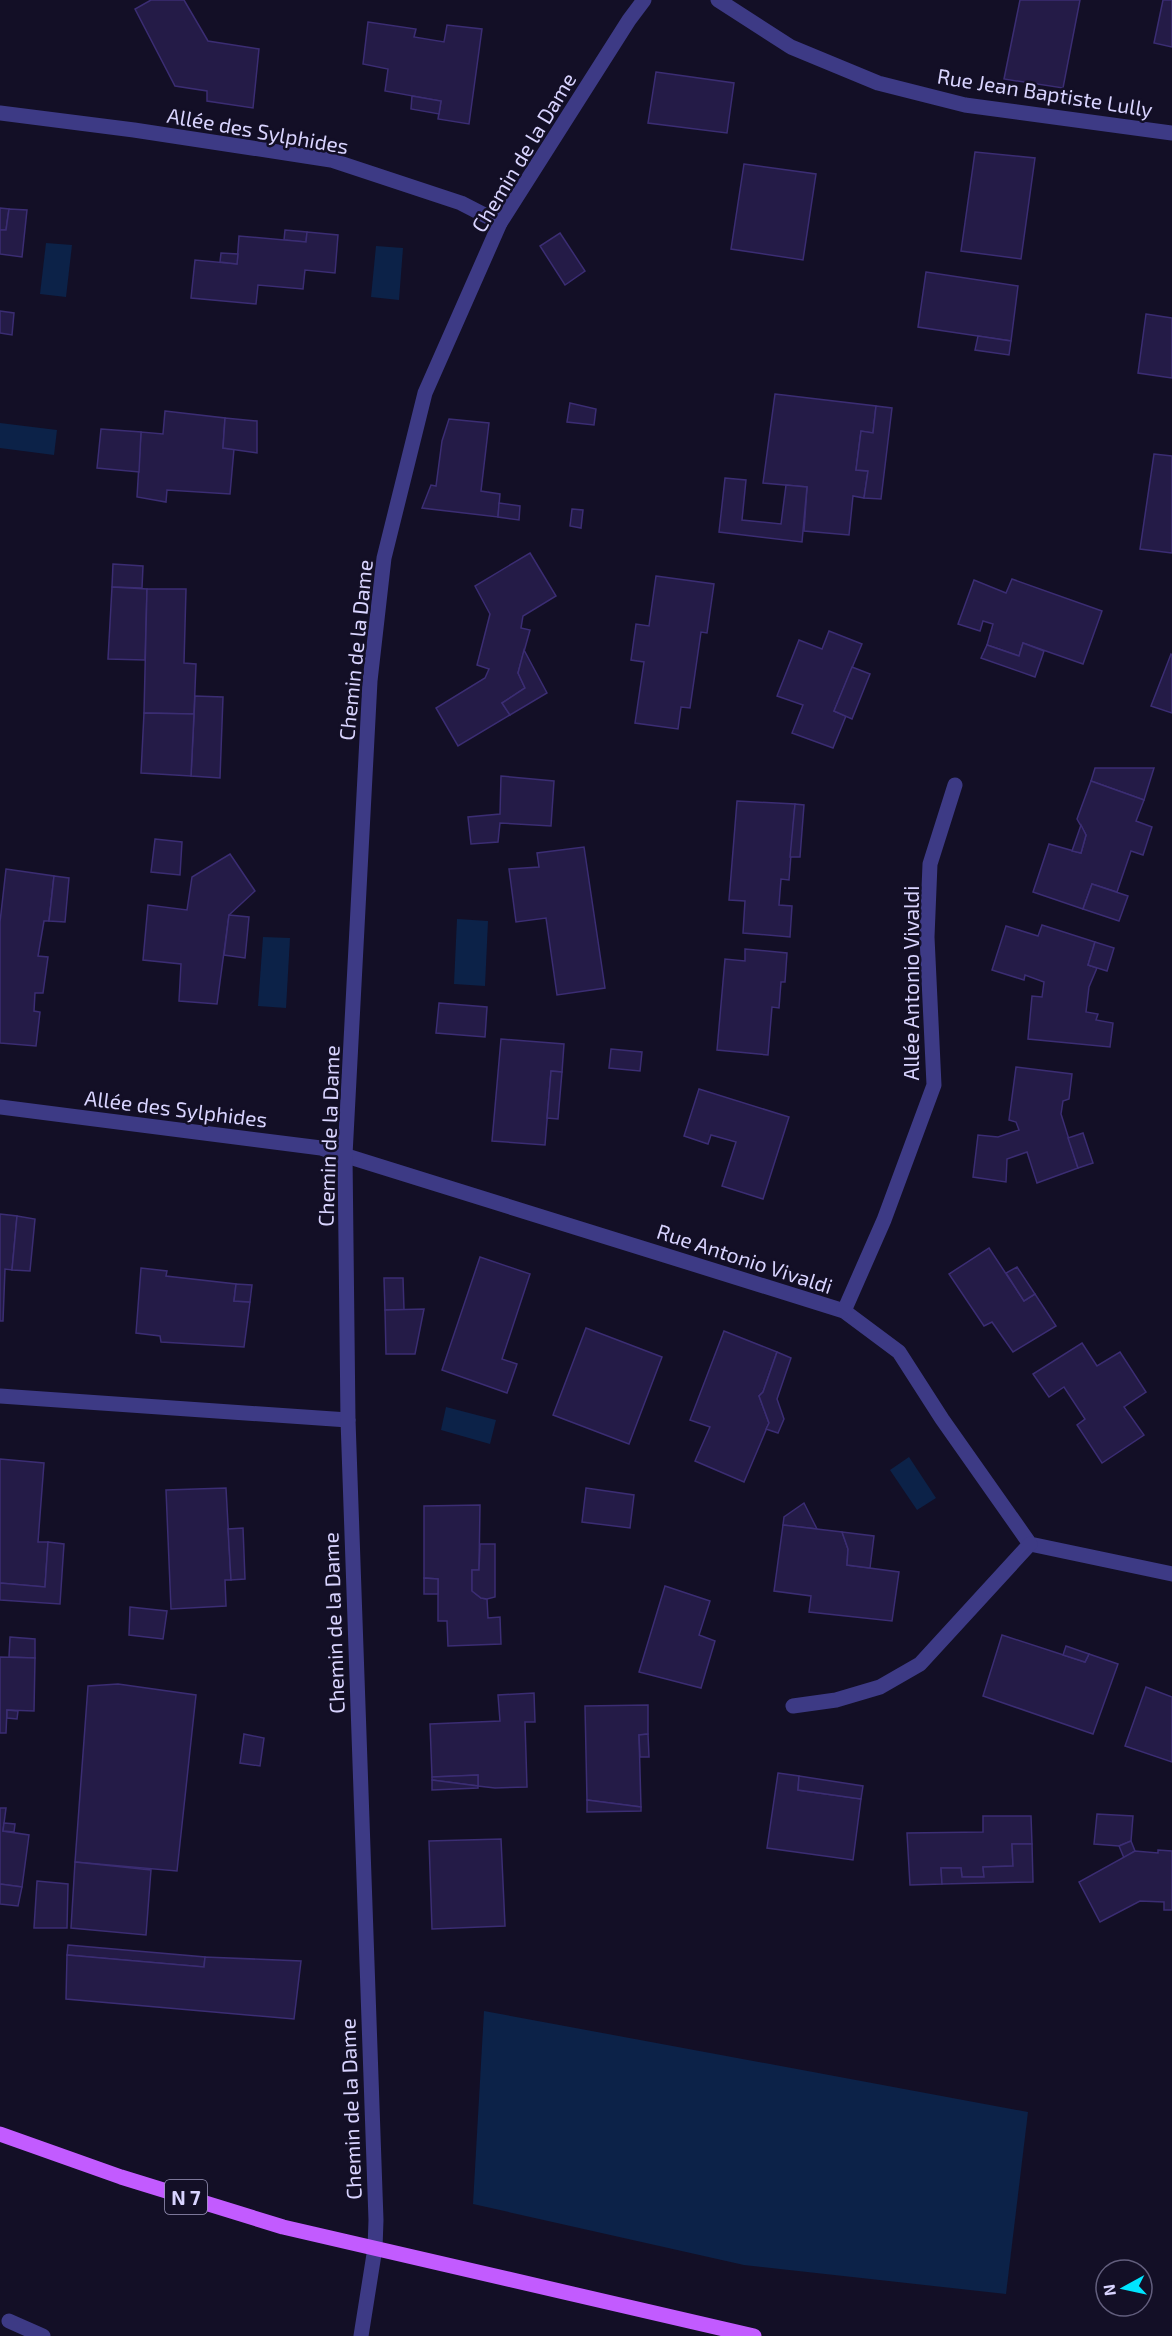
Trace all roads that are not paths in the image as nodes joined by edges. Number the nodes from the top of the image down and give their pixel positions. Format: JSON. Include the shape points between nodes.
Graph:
{"nodes":[{"id":1,"x":644,"y":0,"type":"edge"},
{"id":2,"x":718,"y":0,"type":"edge"},
{"id":3,"x":0,"y":113,"type":"edge"},
{"id":4,"x":1172,"y":133,"type":"edge"},
{"id":5,"x":500,"y":223,"type":"junction"},
{"id":6,"x":955,"y":785,"type":"dead end"},
{"id":7,"x":0,"y":1107,"type":"edge"},
{"id":8,"x":345,"y":1155,"type":"junction"},
{"id":9,"x":844,"y":1311,"type":"junction"},
{"id":10,"x":0,"y":1396,"type":"edge"},
{"id":11,"x":348,"y":1420,"type":"junction"},
{"id":12,"x":1030,"y":1544,"type":"junction"},
{"id":13,"x":1172,"y":1574,"type":"edge"},
{"id":14,"x":794,"y":1706,"type":"dead end"},
{"id":15,"x":0,"y":2134,"type":"edge"},
{"id":16,"x":375,"y":2248,"type":"junction"},
{"id":17,"x":9,"y":2321,"type":"dead end"},
{"id":18,"x":43,"y":2336,"type":"edge"},
{"id":19,"x":361,"y":2336,"type":"edge"},
{"id":20,"x":754,"y":2336,"type":"edge"}],
"edges":[{"from":1,"to":5,"type":"street","name":"Chemin de la Dame"},
{"from":2,"to":4,"type":"street","name":"Rue Jean Baptiste Lully","via":[[791,47],[878,82],[965,105]]},
{"from":3,"to":5,"type":"street","name":"Allée des Sylphides","via":[[331,160],[461,204]]},
{"from":5,"to":8,"type":"street","name":"Chemin de la Dame","via":[[425,393],[384,558],[370,681]]},
{"from":6,"to":9,"type":"street","name":"Allée Antonio Vivaldi","via":[[930,864],[927,937],[934,1085],[884,1220]]},
{"from":7,"to":8,"type":"street","name":"Allée des Sylphides","via":[[321,1148]]},
{"from":8,"to":9,"type":"street","name":"Rue Antonio Vivaldi"},
{"from":8,"to":11,"type":"street","name":"Chemin de la Dame"},
{"from":9,"to":12,"type":"street","name":"Rue Antonio Vivaldi","via":[[899,1352]]},
{"from":10,"to":11,"type":"street"},
{"from":11,"to":16,"type":"street","name":"Chemin de la Dame"},
{"from":12,"to":13,"type":"street"},
{"from":12,"to":14,"type":"street","via":[[920,1664],[880,1687],[836,1700]]},
{"from":15,"to":16,"type":"main road","number":"N 7","via":[[121,2177],[283,2227]]},
{"from":16,"to":19,"type":"street","name":"Chemin de la Dame"},
{"from":16,"to":20,"type":"main road","number":"N 7"},
{"from":17,"to":18,"type":"street"}]}
